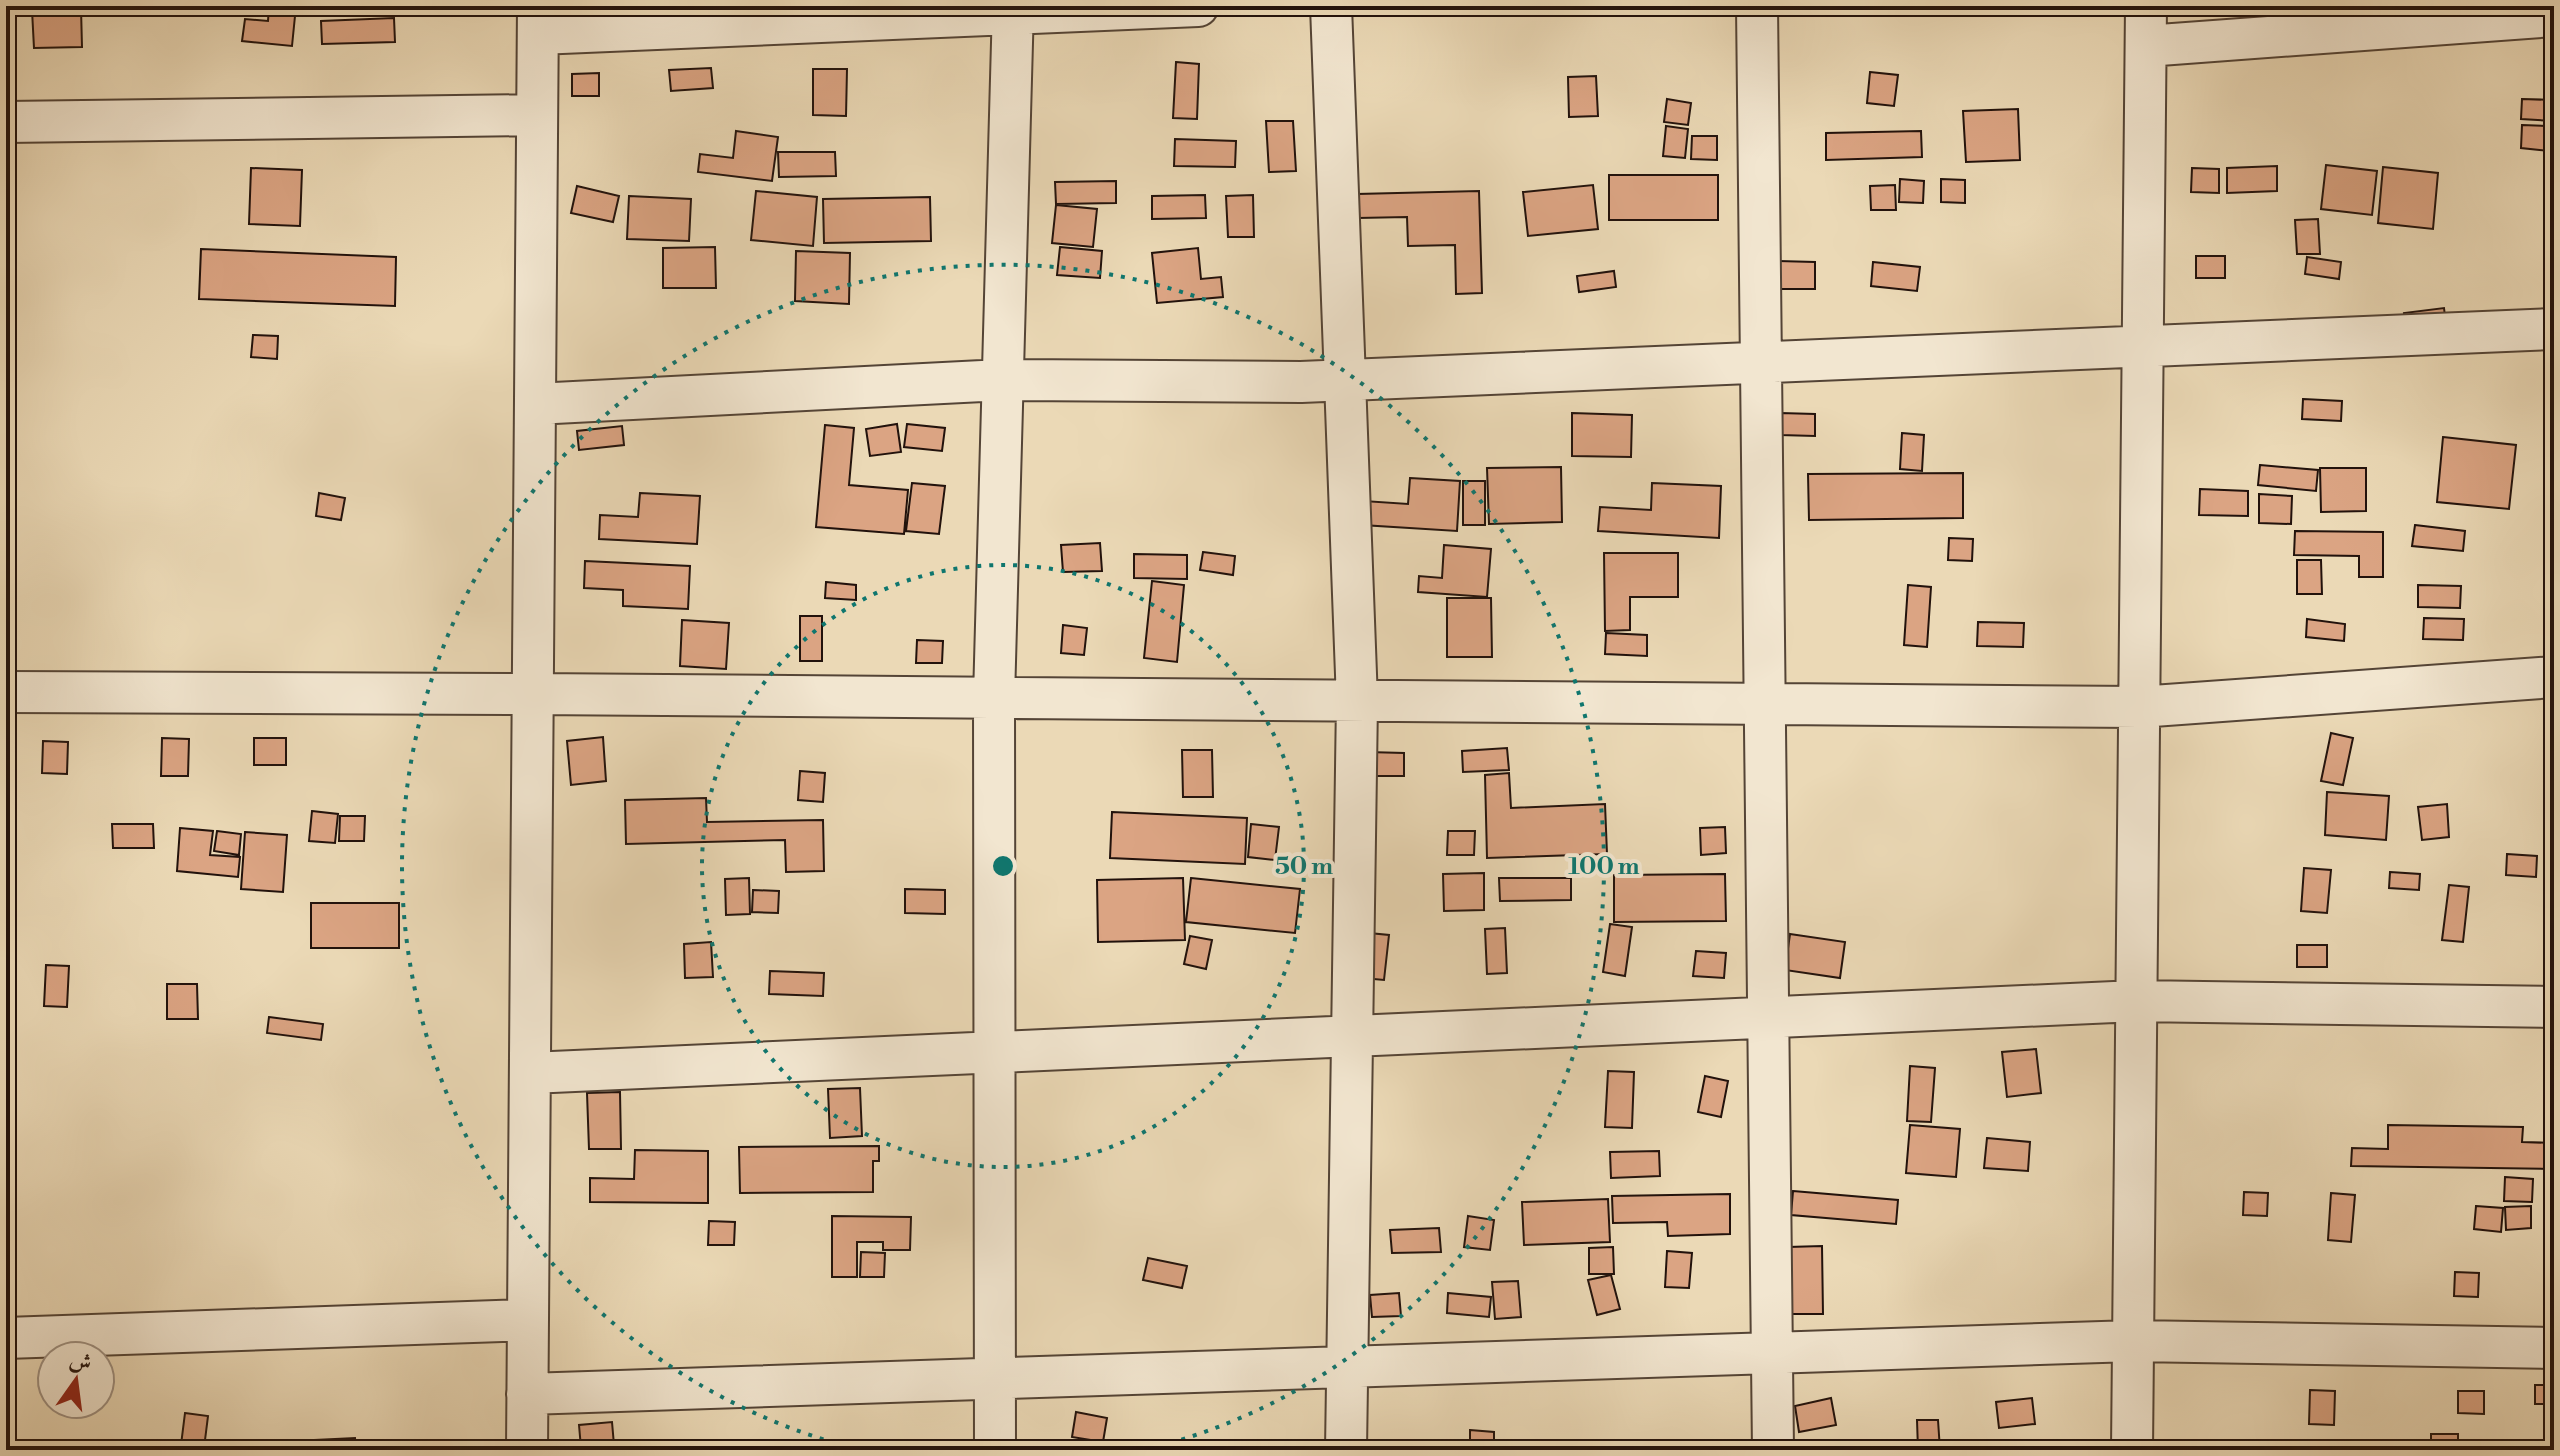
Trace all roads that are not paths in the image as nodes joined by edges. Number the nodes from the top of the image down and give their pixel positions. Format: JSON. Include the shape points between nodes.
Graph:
{"nodes":[{"id":1,"x":1198,"y":6,"type":"edge"},
{"id":2,"x":1331,"y":6,"type":"edge"},
{"id":3,"x":1757,"y":6,"type":"edge"},
{"id":4,"x":2146,"y":6,"type":"edge"},
{"id":5,"x":1012,"y":9,"type":"edge"},
{"id":6,"x":2554,"y":16,"type":"edge"},
{"id":7,"x":538,"y":20,"type":"edge"},
{"id":8,"x":2146,"y":46,"type":"junction"},
{"id":9,"x":537,"y":115,"type":"junction"},
{"id":10,"x":6,"y":122,"type":"edge"},
{"id":11,"x":2554,"y":329,"type":"edge"},
{"id":12,"x":2143,"y":348,"type":"junction"},
{"id":13,"x":1761,"y":363,"type":"junction"},
{"id":14,"x":1002,"y":380,"type":"junction"},
{"id":15,"x":1345,"y":380,"type":"junction"},
{"id":16,"x":535,"y":404,"type":"junction"},
{"id":17,"x":2554,"y":677,"type":"edge"},
{"id":18,"x":6,"y":692,"type":"edge"},
{"id":19,"x":533,"y":694,"type":"junction"},
{"id":20,"x":994,"y":698,"type":"junction"},
{"id":21,"x":1357,"y":701,"type":"junction"},
{"id":22,"x":1765,"y":704,"type":"junction"},
{"id":23,"x":2139,"y":707,"type":"junction"},
{"id":24,"x":2136,"y":1001,"type":"junction"},
{"id":25,"x":2554,"y":1007,"type":"edge"},
{"id":26,"x":1768,"y":1017,"type":"junction"},
{"id":27,"x":1352,"y":1036,"type":"junction"},
{"id":28,"x":995,"y":1051,"type":"junction"},
{"id":29,"x":530,"y":1073,"type":"junction"},
{"id":30,"x":528,"y":1320,"type":"junction"},
{"id":31,"x":6,"y":1338,"type":"edge"},
{"id":32,"x":2133,"y":1341,"type":"junction"},
{"id":33,"x":2554,"y":1348,"type":"edge"},
{"id":34,"x":1772,"y":1354,"type":"junction"},
{"id":35,"x":1348,"y":1367,"type":"junction"},
{"id":36,"x":995,"y":1378,"type":"junction"},
{"id":37,"x":527,"y":1394,"type":"junction"},
{"id":38,"x":527,"y":1450,"type":"edge"},
{"id":39,"x":995,"y":1450,"type":"edge"},
{"id":40,"x":1346,"y":1450,"type":"edge"},
{"id":41,"x":1773,"y":1450,"type":"edge"},
{"id":42,"x":2132,"y":1450,"type":"edge"}],
"edges":[{"from":1,"to":5,"type":"street"},
{"from":2,"to":15,"type":"street"},
{"from":3,"to":13,"type":"street"},
{"from":4,"to":8,"type":"street"},
{"from":5,"to":7,"type":"street"},
{"from":5,"to":14,"type":"street"},
{"from":6,"to":8,"type":"street"},
{"from":7,"to":9,"type":"street"},
{"from":8,"to":12,"type":"street"},
{"from":9,"to":10,"type":"street"},
{"from":9,"to":16,"type":"street"},
{"from":11,"to":12,"type":"street"},
{"from":12,"to":13,"type":"street"},
{"from":12,"to":23,"type":"street"},
{"from":13,"to":15,"type":"street"},
{"from":13,"to":22,"type":"street"},
{"from":14,"to":15,"type":"street"},
{"from":14,"to":16,"type":"street"},
{"from":14,"to":20,"type":"street"},
{"from":15,"to":21,"type":"street"},
{"from":16,"to":19,"type":"street"},
{"from":17,"to":23,"type":"street"},
{"from":18,"to":19,"type":"street"},
{"from":19,"to":20,"type":"street"},
{"from":19,"to":29,"type":"street"},
{"from":20,"to":21,"type":"street"},
{"from":20,"to":28,"type":"street"},
{"from":21,"to":22,"type":"street"},
{"from":21,"to":27,"type":"street"},
{"from":22,"to":23,"type":"street"},
{"from":22,"to":26,"type":"street"},
{"from":23,"to":24,"type":"street"},
{"from":24,"to":25,"type":"street"},
{"from":24,"to":26,"type":"street"},
{"from":24,"to":32,"type":"street"},
{"from":26,"to":27,"type":"street"},
{"from":26,"to":34,"type":"street"},
{"from":27,"to":28,"type":"street"},
{"from":27,"to":35,"type":"street"},
{"from":28,"to":29,"type":"street"},
{"from":28,"to":36,"type":"street"},
{"from":29,"to":30,"type":"street"},
{"from":30,"to":31,"type":"street"},
{"from":30,"to":37,"type":"street"},
{"from":32,"to":33,"type":"street"},
{"from":32,"to":34,"type":"street"},
{"from":32,"to":42,"type":"street"},
{"from":34,"to":35,"type":"street"},
{"from":34,"to":41,"type":"street"},
{"from":35,"to":36,"type":"street"},
{"from":35,"to":40,"type":"street"},
{"from":36,"to":37,"type":"street"},
{"from":36,"to":39,"type":"street"},
{"from":37,"to":38,"type":"street"}]}
